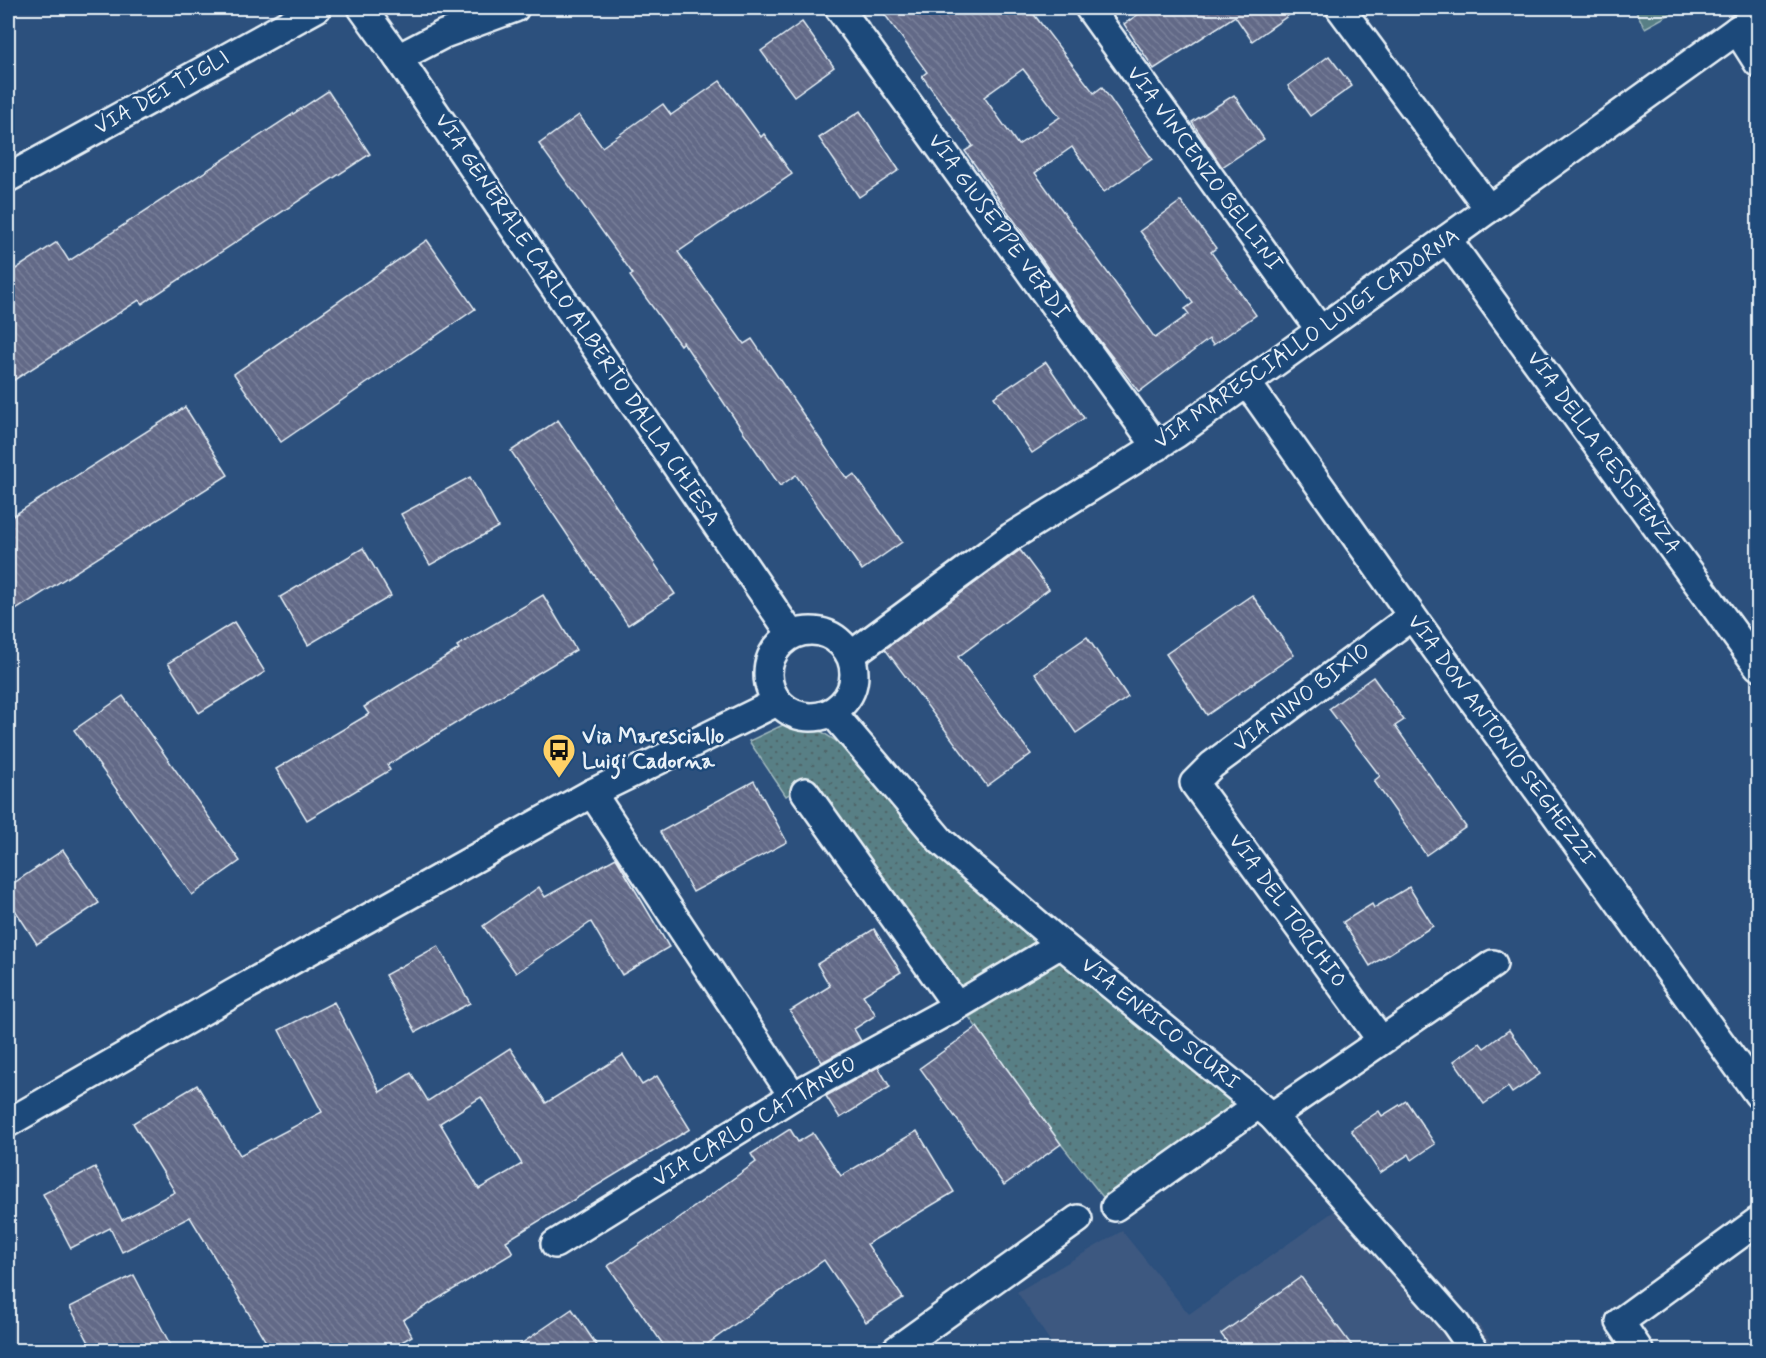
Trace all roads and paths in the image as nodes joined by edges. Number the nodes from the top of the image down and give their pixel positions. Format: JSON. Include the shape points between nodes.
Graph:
{"nodes":[{"id":1,"x":317,"y":8,"type":"edge"},
{"id":2,"x":362,"y":8,"type":"edge"},
{"id":3,"x":515,"y":8,"type":"edge"},
{"id":4,"x":839,"y":8,"type":"edge"},
{"id":5,"x":1089,"y":8,"type":"edge"},
{"id":6,"x":1340,"y":8,"type":"edge"},
{"id":7,"x":1748,"y":22,"type":"edge"},
{"id":8,"x":398,"y":58,"type":"junction"},
{"id":9,"x":1758,"y":63,"type":"edge"},
{"id":10,"x":8,"y":178,"type":"edge"},
{"id":11,"x":1490,"y":209,"type":"junction"},
{"id":12,"x":1448,"y":239,"type":"junction"},
{"id":13,"x":1320,"y":330,"type":"junction"},
{"id":14,"x":1247,"y":383,"type":"junction"},
{"id":15,"x":1156,"y":447,"type":"junction"},
{"id":16,"x":1412,"y":616,"type":"junction"},
{"id":17,"x":791,"y":634,"type":"junction"},
{"id":18,"x":851,"y":655,"type":"junction"},
{"id":19,"x":1758,"y":666,"type":"edge"},
{"id":20,"x":777,"y":702,"type":"junction"},
{"id":21,"x":832,"y":712,"type":"junction"},
{"id":22,"x":1194,"y":783,"type":"joint"},
{"id":23,"x":805,"y":792,"type":"dead end"},
{"id":24,"x":592,"y":793,"type":"junction"},
{"id":25,"x":1061,"y":944,"type":"junction"},
{"id":26,"x":1493,"y":964,"type":"dead end"},
{"id":27,"x":957,"y":1006,"type":"junction"},
{"id":28,"x":1381,"y":1040,"type":"junction"},
{"id":29,"x":1758,"y":1094,"type":"edge"},
{"id":30,"x":793,"y":1096,"type":"junction"},
{"id":31,"x":1265,"y":1111,"type":"junction"},
{"id":32,"x":8,"y":1123,"type":"edge"},
{"id":33,"x":1115,"y":1207,"type":"dead end"},
{"id":34,"x":1078,"y":1219,"type":"dead end"},
{"id":35,"x":1758,"y":1221,"type":"edge"},
{"id":36,"x":555,"y":1244,"type":"dead end"},
{"id":37,"x":896,"y":1350,"type":"edge"},
{"id":38,"x":1474,"y":1350,"type":"edge"},
{"id":39,"x":1639,"y":1350,"type":"edge"}],
"edges":[{"from":1,"to":10,"type":"street","name":"VIA DEI TIGLI"},
{"from":2,"to":8,"type":"street","name":"VIA GENERALE CARLO ALBERTO DALLA CHIESA"},
{"from":3,"to":8,"type":"street","via":[[444,34]]},
{"from":4,"to":15,"type":"street","name":"VIA GIUSEPPE VERDI"},
{"from":5,"to":13,"type":"street","name":"VIA VINCENZO BELLINI"},
{"from":6,"to":11,"type":"street"},
{"from":7,"to":9,"type":"street"},
{"from":7,"to":11,"type":"street","name":"VIA MARESCIALLO LUIGI CADORNA"},
{"from":8,"to":17,"type":"street","name":"VIA GENERALE CARLO ALBERTO DALLA CHIESA"},
{"from":11,"to":12,"type":"street","name":"VIA MARESCIALLO LUIGI CADORNA"},
{"from":12,"to":13,"type":"street","name":"VIA MARESCIALLO LUIGI CADORNA"},
{"from":12,"to":19,"type":"street","name":"VIA DELLA RESISTENZA"},
{"from":13,"to":14,"type":"street","name":"VIA MARESCIALLO LUIGI CADORNA"},
{"from":14,"to":15,"type":"street","name":"VIA MARESCIALLO LUIGI CADORNA"},
{"from":14,"to":16,"type":"street","name":"VIA DON ANTONIO SEGHEZZI"},
{"from":15,"to":18,"type":"street","name":"VIA MARESCIALLO LUIGI CADORNA","via":[[1011,537]]},
{"from":16,"to":22,"type":"street","name":"VIA NINO BIXIO","via":[[1212,765]]},
{"from":16,"to":29,"type":"street","name":"VIA DON ANTONIO SEGHEZZI"},
{"from":17,"to":18,"type":"street","via":[[819,630],[842,642]]},
{"from":17,"to":20,"type":"street","via":[[769,659],[768,680]]},
{"from":18,"to":21,"type":"street","via":[[855,676],[850,694]]},
{"from":20,"to":21,"type":"street","via":[[805,717]]},
{"from":20,"to":24,"type":"street"},
{"from":21,"to":25,"type":"street","name":"VIA ENRICO SCURI","via":[[940,841]]},
{"from":22,"to":28,"type":"street","name":"VIA DEL TORCHIO"},
{"from":23,"to":27,"type":"street"},
{"from":24,"to":30,"type":"street"},
{"from":24,"to":32,"type":"street"},
{"from":25,"to":27,"type":"street","name":"VIA CARLO CATTANEO"},
{"from":25,"to":31,"type":"street","name":"VIA ENRICO SCURI"},
{"from":26,"to":28,"type":"street"},
{"from":27,"to":30,"type":"street","name":"VIA CARLO CATTANEO"},
{"from":28,"to":31,"type":"street"},
{"from":30,"to":36,"type":"street","name":"VIA CARLO CATTANEO"},
{"from":31,"to":33,"type":"street"},
{"from":31,"to":38,"type":"street","name":"VIA ENRICO SCURI","via":[[1455,1323]]},
{"from":34,"to":37,"type":"street"},
{"from":35,"to":39,"type":"street","via":[[1620,1322]]}]}
